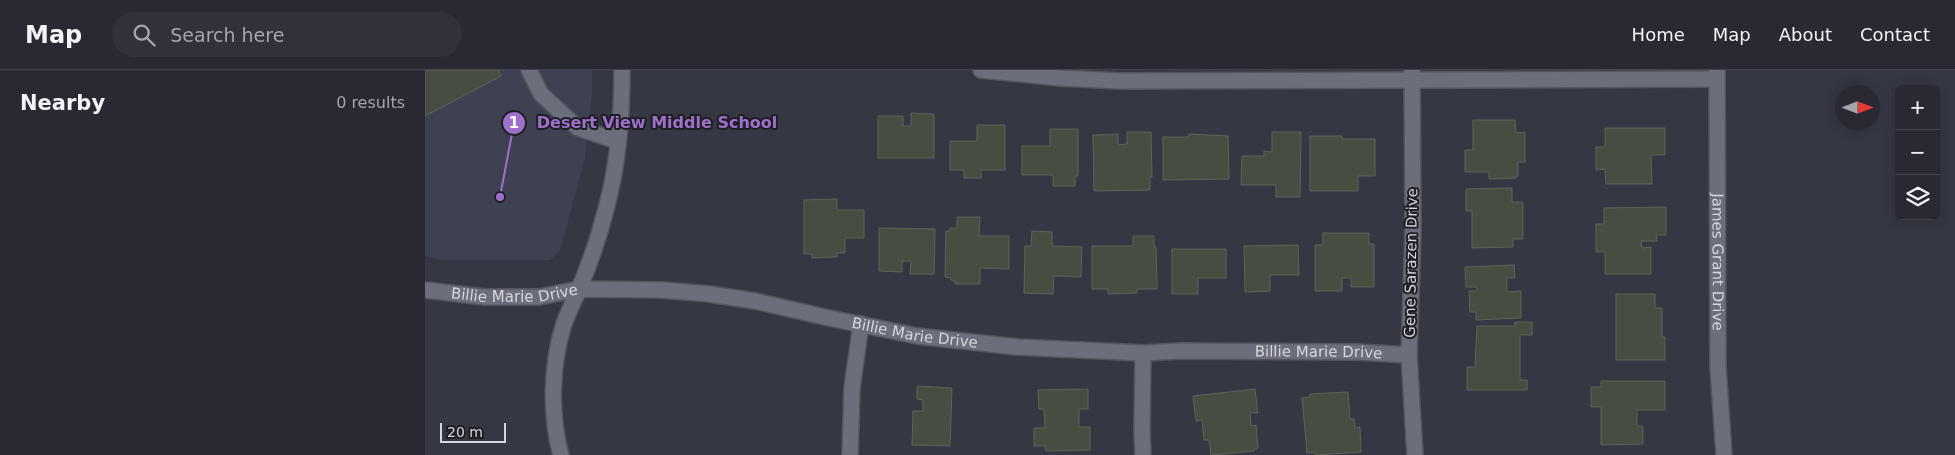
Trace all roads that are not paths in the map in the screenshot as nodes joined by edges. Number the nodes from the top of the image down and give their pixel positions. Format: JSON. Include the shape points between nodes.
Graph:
{"nodes":[{"id":1,"x":529,"y":70,"type":"edge"},
{"id":2,"x":622,"y":70,"type":"edge"},
{"id":3,"x":981,"y":70,"type":"edge"},
{"id":4,"x":1717,"y":74,"type":"edge"},
{"id":5,"x":1412,"y":75,"type":"edge"},
{"id":6,"x":617,"y":141,"type":"junction"},
{"id":7,"x":579,"y":289,"type":"junction"},
{"id":8,"x":425,"y":290,"type":"edge"},
{"id":9,"x":861,"y":324,"type":"junction"},
{"id":10,"x":1143,"y":353,"type":"junction"},
{"id":11,"x":1409,"y":355,"type":"junction"},
{"id":12,"x":561,"y":455,"type":"edge"},
{"id":13,"x":850,"y":455,"type":"edge"},
{"id":14,"x":1143,"y":455,"type":"edge"},
{"id":15,"x":1415,"y":455,"type":"edge"},
{"id":16,"x":1724,"y":455,"type":"edge"}],
"edges":[{"from":1,"to":6,"type":"street","via":[[541,94],[578,128]]},
{"from":2,"to":6,"type":"street"},
{"from":3,"to":5,"type":"street","via":[[1121,81]]},
{"from":4,"to":5,"type":"street"},
{"from":4,"to":16,"type":"street","name":"James Grant Drive","via":[[1718,367]]},
{"from":5,"to":11,"type":"street","name":"Gene Sarazen Drive","via":[[1413,230]]},
{"from":6,"to":7,"type":"street","via":[[607,207]]},
{"from":7,"to":8,"type":"street","name":"Billie Marie Drive","via":[[539,297],[484,297]]},
{"from":7,"to":9,"type":"street","name":"Billie Marie Drive","via":[[709,294],[764,302]]},
{"from":7,"to":12,"type":"street","via":[[563,328],[553,387]]},
{"from":9,"to":10,"type":"street","name":"Billie Marie Drive","via":[[917,336],[1017,347]]},
{"from":9,"to":13,"type":"street","via":[[852,388]]},
{"from":10,"to":11,"type":"street","name":"Billie Marie Drive","via":[[1358,352]]},
{"from":10,"to":14,"type":"street"},
{"from":11,"to":15,"type":"street","name":"Gene Sarazen Drive"}]}
